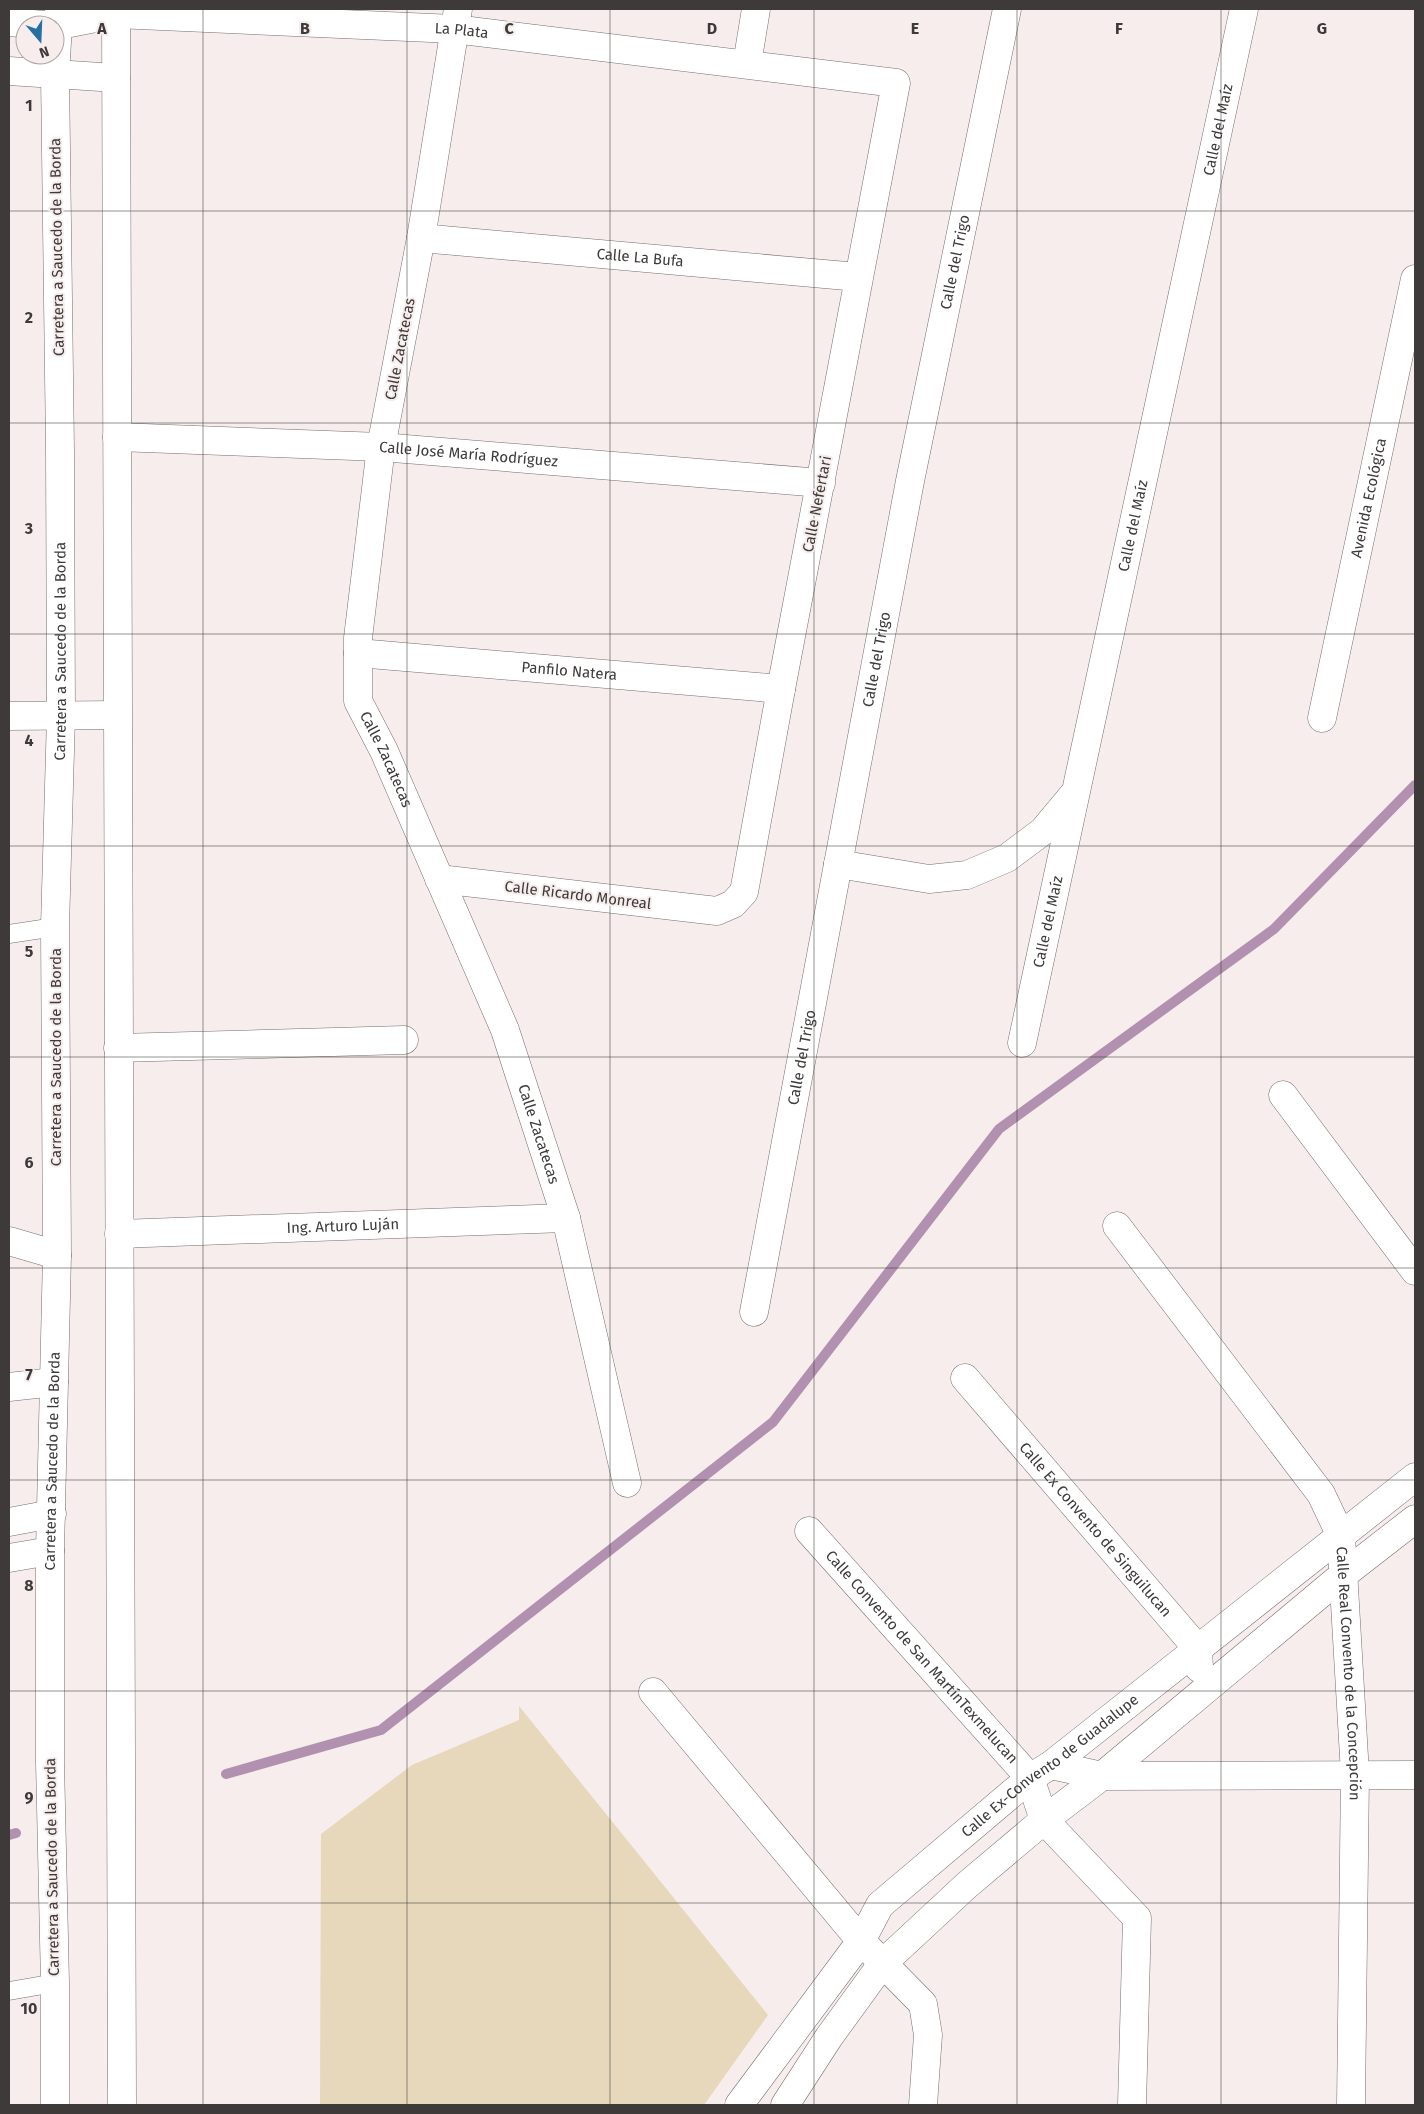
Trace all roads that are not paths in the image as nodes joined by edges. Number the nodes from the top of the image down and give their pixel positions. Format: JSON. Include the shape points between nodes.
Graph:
{"nodes":[{"id":1,"x":756,"y":9,"type":"edge"},
{"id":2,"x":1007,"y":9,"type":"edge"},
{"id":3,"x":1244,"y":9,"type":"edge"},
{"id":4,"x":116,"y":11,"type":"edge"},
{"id":5,"x":456,"y":19,"type":"edge"},
{"id":6,"x":65,"y":20,"type":"edge"},
{"id":7,"x":747,"y":64,"type":"junction"},
{"id":8,"x":55,"y":65,"type":"edge"},
{"id":9,"x":9,"y":72,"type":"edge"},
{"id":10,"x":55,"y":74,"type":"junction"},
{"id":11,"x":116,"y":78,"type":"junction"},
{"id":12,"x":896,"y":83,"type":"joint"},
{"id":13,"x":421,"y":238,"type":"junction"},
{"id":14,"x":858,"y":277,"type":"junction"},
{"id":15,"x":1415,"y":279,"type":"edge"},
{"id":16,"x":116,"y":437,"type":"junction"},
{"id":17,"x":381,"y":447,"type":"junction"},
{"id":18,"x":821,"y":483,"type":"junction"},
{"id":19,"x":358,"y":652,"type":"junction"},
{"id":20,"x":781,"y":689,"type":"junction"},
{"id":21,"x":117,"y":715,"type":"junction"},
{"id":22,"x":9,"y":716,"type":"edge"},
{"id":23,"x":61,"y":716,"type":"junction"},
{"id":24,"x":1322,"y":718,"type":"dead end"},
{"id":25,"x":1076,"y":792,"type":"junction"},
{"id":26,"x":838,"y":864,"type":"junction"},
{"id":27,"x":439,"y":879,"type":"junction"},
{"id":28,"x":717,"y":912,"type":"joint"},
{"id":29,"x":55,"y":927,"type":"junction"},
{"id":30,"x":9,"y":934,"type":"edge"},
{"id":31,"x":404,"y":1040,"type":"dead end"},
{"id":32,"x":1022,"y":1043,"type":"dead end"},
{"id":33,"x":118,"y":1048,"type":"junction"},
{"id":34,"x":1283,"y":1095,"type":"dead end"},
{"id":35,"x":566,"y":1218,"type":"junction"},
{"id":36,"x":1118,"y":1226,"type":"dead end"},
{"id":37,"x":119,"y":1234,"type":"junction"},
{"id":38,"x":9,"y":1241,"type":"edge"},
{"id":39,"x":57,"y":1255,"type":"junction"},
{"id":40,"x":1415,"y":1272,"type":"edge"},
{"id":41,"x":754,"y":1312,"type":"dead end"},
{"id":42,"x":965,"y":1378,"type":"dead end"},
{"id":43,"x":54,"y":1382,"type":"junction"},
{"id":44,"x":9,"y":1388,"type":"edge"},
{"id":45,"x":1415,"y":1477,"type":"edge"},
{"id":46,"x":627,"y":1483,"type":"dead end"},
{"id":47,"x":52,"y":1514,"type":"junction"},
{"id":48,"x":1415,"y":1519,"type":"edge"},
{"id":49,"x":9,"y":1522,"type":"edge"},
{"id":50,"x":809,"y":1530,"type":"dead end"},
{"id":51,"x":1341,"y":1536,"type":"junction"},
{"id":52,"x":50,"y":1551,"type":"junction"},
{"id":53,"x":9,"y":1558,"type":"edge"},
{"id":54,"x":1343,"y":1575,"type":"junction"},
{"id":55,"x":1198,"y":1649,"type":"junction"},
{"id":56,"x":653,"y":1692,"type":"dead end"},
{"id":57,"x":1200,"y":1692,"type":"junction"},
{"id":58,"x":1040,"y":1772,"type":"junction"},
{"id":59,"x":1355,"y":1774,"type":"junction"},
{"id":60,"x":1415,"y":1774,"type":"edge"},
{"id":61,"x":1102,"y":1776,"type":"junction"},
{"id":62,"x":1044,"y":1820,"type":"junction"},
{"id":63,"x":861,"y":1942,"type":"junction"},
{"id":64,"x":882,"y":1964,"type":"junction"},
{"id":65,"x":55,"y":1983,"type":"junction"},
{"id":66,"x":9,"y":1991,"type":"edge"},
{"id":67,"x":55,"y":2105,"type":"edge"},
{"id":68,"x":122,"y":2105,"type":"edge"},
{"id":69,"x":739,"y":2105,"type":"edge"},
{"id":70,"x":785,"y":2105,"type":"edge"},
{"id":71,"x":923,"y":2105,"type":"edge"},
{"id":72,"x":1132,"y":2105,"type":"edge"},
{"id":73,"x":1351,"y":2105,"type":"edge"}],
"edges":[{"from":1,"to":7,"type":"street"},
{"from":2,"to":26,"type":"street","name":"Calle del Trigo","via":[[910,481]]},
{"from":3,"to":25,"type":"street","name":"Calle del Maíz"},
{"from":4,"to":5,"type":"street","name":"La Plata"},
{"from":4,"to":6,"type":"street","name":"La Plata"},
{"from":4,"to":11,"type":"street"},
{"from":5,"to":7,"type":"street","name":"La Plata"},
{"from":5,"to":13,"type":"street","name":"Calle Zacatecas"},
{"from":7,"to":12,"type":"street","name":"La Plata"},
{"from":8,"to":10,"type":"street","name":"Carretera a Saucedo de la Borda"},
{"from":9,"to":10,"type":"street"},
{"from":10,"to":11,"type":"street"},
{"from":10,"to":23,"type":"street","name":"Carretera a Saucedo de la Borda"},
{"from":11,"to":16,"type":"street"},
{"from":12,"to":14,"type":"street","name":"Calle Nefertari"},
{"from":13,"to":14,"type":"street","name":"Calle La Bufa"},
{"from":13,"to":17,"type":"street","name":"Calle Zacatecas"},
{"from":14,"to":18,"type":"street","name":"Calle Nefertari"},
{"from":15,"to":24,"type":"street","name":"Avenida Ecológica"},
{"from":16,"to":17,"type":"street","name":"Calle José María Rodríguez"},
{"from":16,"to":21,"type":"street"},
{"from":17,"to":18,"type":"street","name":"Calle José María Rodríguez"},
{"from":17,"to":19,"type":"street","name":"Calle Zacatecas"},
{"from":18,"to":20,"type":"street","name":"Calle Nefertari"},
{"from":19,"to":20,"type":"street","name":"Panfilo Natera"},
{"from":19,"to":27,"type":"street","name":"Calle Zacatecas","via":[[358,701],[384,751]]},
{"from":20,"to":28,"type":"street","name":"Calle Nefertari","via":[[744,892],[733,904]]},
{"from":21,"to":23,"type":"street"},
{"from":21,"to":33,"type":"street"},
{"from":22,"to":23,"type":"street"},
{"from":23,"to":29,"type":"street","name":"Carretera a Saucedo de la Borda"},
{"from":25,"to":26,"type":"street","via":[[1043,831],[1007,858],[967,875],[929,879]]},
{"from":25,"to":32,"type":"street","name":"Calle del Maíz"},
{"from":26,"to":41,"type":"street","name":"Calle del Trigo"},
{"from":27,"to":28,"type":"street","name":"Calle Ricardo Monreal"},
{"from":27,"to":35,"type":"street","name":"Calle Zacatecas","via":[[505,1030]]},
{"from":29,"to":30,"type":"lane"},
{"from":29,"to":39,"type":"street","name":"Carretera a Saucedo de la Borda"},
{"from":31,"to":33,"type":"street"},
{"from":33,"to":37,"type":"street"},
{"from":34,"to":40,"type":"street"},
{"from":35,"to":37,"type":"street","name":"Ing. Arturo Luján"},
{"from":35,"to":46,"type":"street","name":"Calle Zacatecas"},
{"from":36,"to":51,"type":"street","name":"Calle Real Convento de la Concepción","via":[[1321,1494]]},
{"from":37,"to":68,"type":"street"},
{"from":38,"to":39,"type":"street"},
{"from":39,"to":43,"type":"street","name":"Carretera a Saucedo de la Borda"},
{"from":42,"to":55,"type":"street","name":"Calle Ex Convento de Singuilucan"},
{"from":43,"to":44,"type":"street"},
{"from":43,"to":47,"type":"street","name":"Carretera a Saucedo de la Borda"},
{"from":45,"to":51,"type":"street","name":"Calle Ex-Convento de Guadalupe"},
{"from":47,"to":49,"type":"street"},
{"from":47,"to":52,"type":"street","name":"Carretera a Saucedo de la Borda"},
{"from":48,"to":54,"type":"street"},
{"from":50,"to":58,"type":"street","name":"Calle Convento de San MartínTexmelucan"},
{"from":51,"to":54,"type":"street","name":"Calle Real Convento de la Concepción"},
{"from":51,"to":55,"type":"street","name":"Calle Ex-Convento de Guadalupe"},
{"from":52,"to":53,"type":"street"},
{"from":52,"to":65,"type":"street","name":"Carretera a Saucedo de la Borda"},
{"from":54,"to":57,"type":"street"},
{"from":54,"to":59,"type":"street","name":"Calle Real Convento de la Concepción"},
{"from":55,"to":57,"type":"street"},
{"from":55,"to":58,"type":"street","name":"Calle Ex-Convento de Guadalupe"},
{"from":56,"to":63,"type":"street"},
{"from":57,"to":61,"type":"street"},
{"from":58,"to":61,"type":"street"},
{"from":58,"to":62,"type":"street","name":"Calle Convento de San MartínTexmelucan"},
{"from":58,"to":63,"type":"street","name":"Calle Ex-Convento de Guadalupe","via":[[880,1905]]},
{"from":59,"to":60,"type":"street"},
{"from":59,"to":61,"type":"street"},
{"from":59,"to":73,"type":"street","name":"Calle Real Convento de la Concepción"},
{"from":61,"to":62,"type":"street"},
{"from":62,"to":64,"type":"street","via":[[967,1885]]},
{"from":62,"to":72,"type":"street","name":"Calle Convento de San MartínTexmelucan","via":[[1137,1918]]},
{"from":63,"to":64,"type":"street"},
{"from":63,"to":69,"type":"street","name":"Calle Ex-Convento de Guadalupe"},
{"from":64,"to":70,"type":"street"},
{"from":64,"to":71,"type":"street","via":[[923,2004],[928,2036]]},
{"from":65,"to":66,"type":"lane"},
{"from":65,"to":67,"type":"street","name":"Carretera a Saucedo de la Borda"}]}
